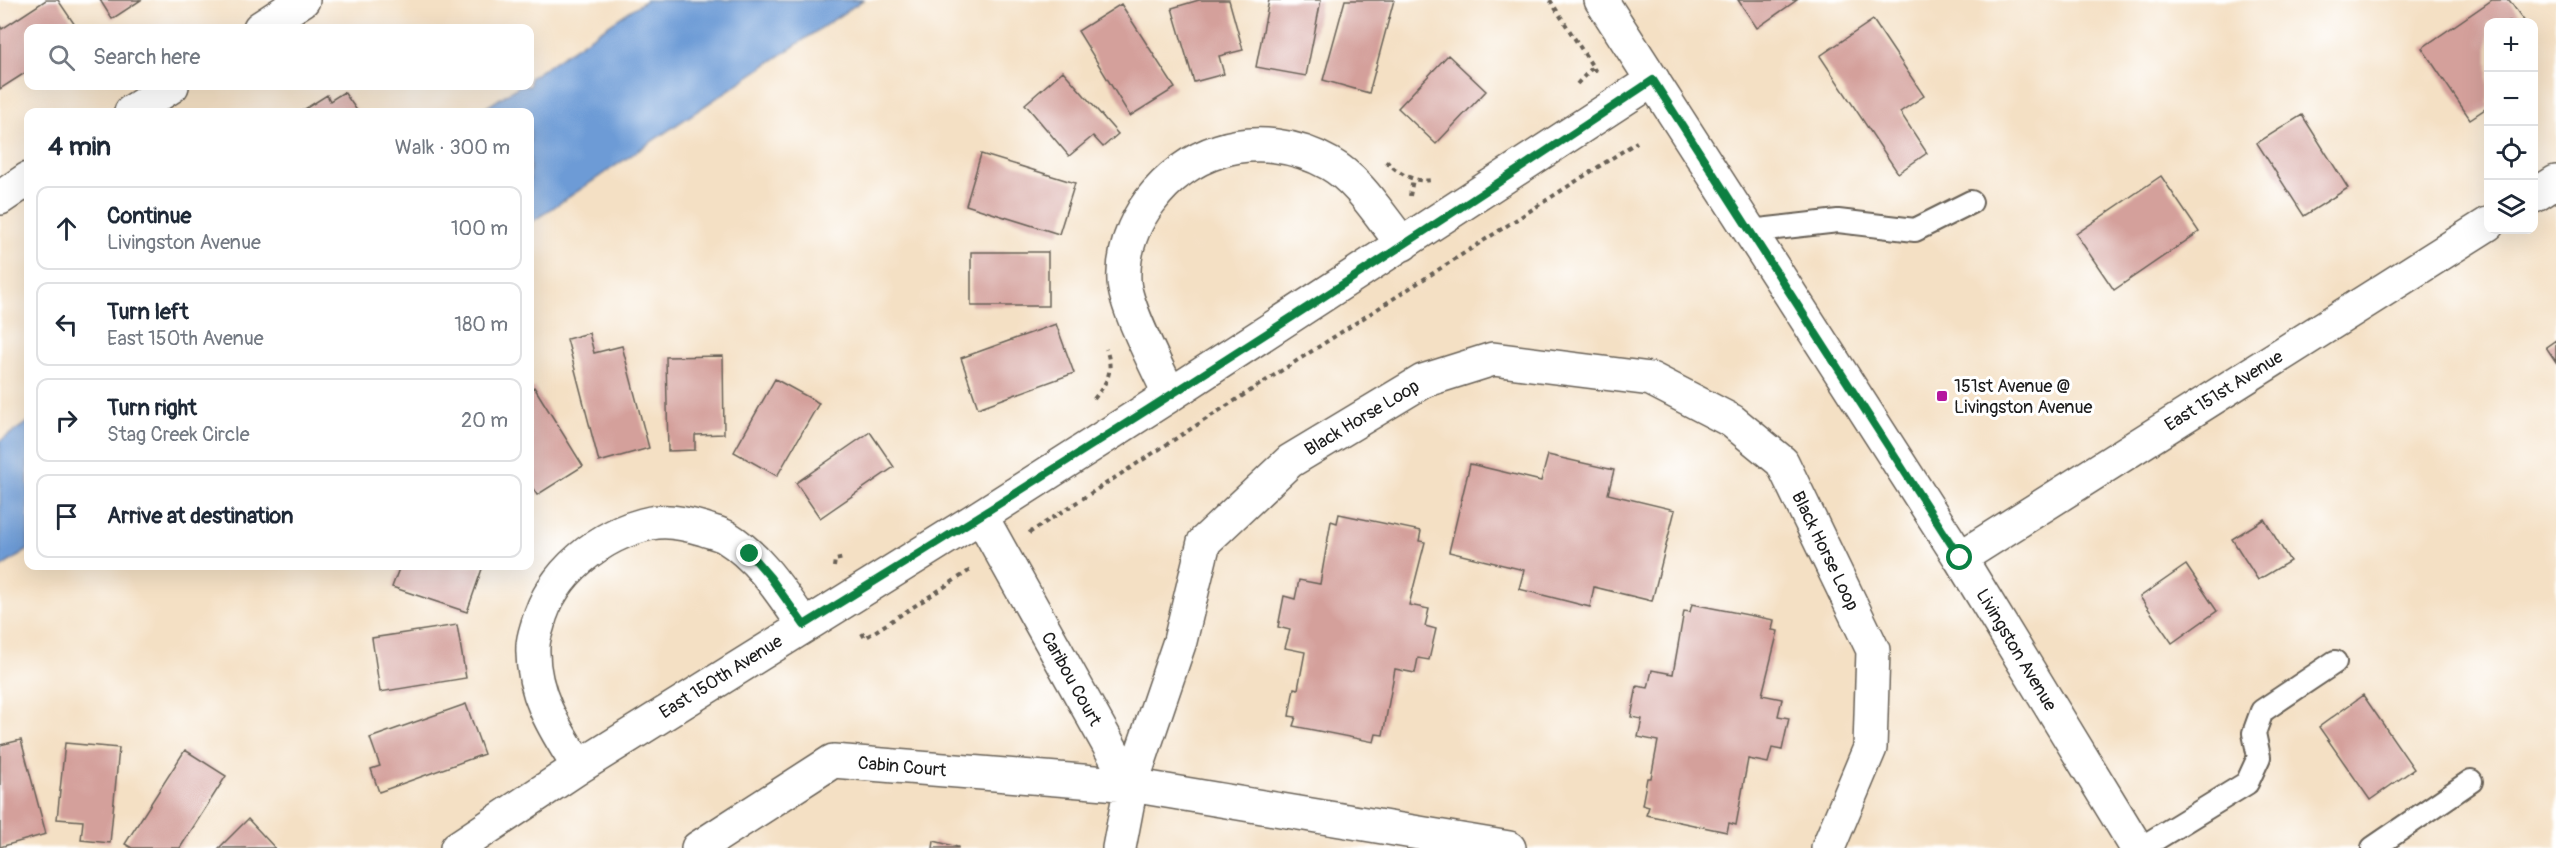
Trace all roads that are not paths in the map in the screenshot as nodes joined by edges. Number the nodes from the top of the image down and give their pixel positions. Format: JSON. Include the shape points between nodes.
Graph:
{"nodes":[{"id":1,"x":303,"y":0,"type":"edge"},
{"id":2,"x":1601,"y":0,"type":"edge"},
{"id":3,"x":266,"y":24,"type":"edge"},
{"id":4,"x":1653,"y":80,"type":"junction"},
{"id":5,"x":166,"y":90,"type":"edge"},
{"id":6,"x":137,"y":108,"type":"edge"},
{"id":7,"x":24,"y":182,"type":"edge"},
{"id":8,"x":2556,"y":182,"type":"edge"},
{"id":9,"x":2538,"y":193,"type":"edge"},
{"id":10,"x":0,"y":198,"type":"edge"},
{"id":11,"x":1971,"y":202,"type":"dead end"},
{"id":12,"x":2484,"y":227,"type":"edge"},
{"id":13,"x":1750,"y":231,"type":"junction"},
{"id":14,"x":1403,"y":244,"type":"junction"},
{"id":15,"x":1170,"y":395,"type":"junction"},
{"id":16,"x":981,"y":516,"type":"junction"},
{"id":17,"x":1960,"y":558,"type":"junction"},
{"id":18,"x":804,"y":625,"type":"junction"},
{"id":19,"x":2335,"y":662,"type":"dead end"},
{"id":20,"x":579,"y":767,"type":"junction"},
{"id":21,"x":2471,"y":781,"type":"dead end"},
{"id":22,"x":1131,"y":785,"type":"junction"},
{"id":23,"x":1434,"y":842,"type":"edge"},
{"id":24,"x":457,"y":848,"type":"edge"},
{"id":25,"x":698,"y":848,"type":"edge"},
{"id":26,"x":1119,"y":848,"type":"edge"},
{"id":27,"x":1509,"y":848,"type":"edge"},
{"id":28,"x":1828,"y":848,"type":"edge"},
{"id":29,"x":2139,"y":848,"type":"edge"},
{"id":30,"x":2373,"y":848,"type":"edge"}],
"edges":[{"from":1,"to":3,"type":"street"},
{"from":2,"to":4,"type":"street","name":"Livingston Avenue"},
{"from":4,"to":13,"type":"street","name":"Livingston Avenue"},
{"from":4,"to":14,"type":"street","name":"East 150th Avenue"},
{"from":5,"to":6,"type":"street"},
{"from":7,"to":10,"type":"street"},
{"from":8,"to":9,"type":"street"},
{"from":11,"to":13,"type":"lane","via":[[1914,230],[1838,221]]},
{"from":12,"to":17,"type":"street","name":"East 151st Avenue"},
{"from":13,"to":17,"type":"street","name":"Livingston Avenue"},
{"from":14,"to":15,"type":"street","name":"East 150th Avenue"},
{"from":14,"to":15,"type":"street","via":[[1354,184],[1331,164],[1299,150],[1263,144],[1220,150],[1191,164],[1161,189],[1137,219],[1125,252],[1124,284]]},
{"from":15,"to":16,"type":"street","name":"East 150th Avenue"},
{"from":16,"to":18,"type":"street","name":"East 150th Avenue"},
{"from":16,"to":22,"type":"street","name":"Caribou Court"},
{"from":17,"to":29,"type":"street","name":"Livingston Avenue"},
{"from":18,"to":20,"type":"street","name":"East 150th Avenue"},
{"from":18,"to":20,"type":"street","via":[[750,554],[724,536],[688,524],[653,522],[614,535],[568,569],[543,605],[532,645],[538,691],[555,731]]},
{"from":19,"to":29,"type":"lane","via":[[2262,711],[2254,733],[2259,757],[2247,783]]},
{"from":20,"to":24,"type":"street","name":"East 150th Avenue"},
{"from":21,"to":30,"type":"lane"},
{"from":22,"to":23,"type":"street"},
{"from":22,"to":25,"type":"street","name":"Cabin Court","via":[[833,761]]},
{"from":22,"to":26,"type":"street"},
{"from":22,"to":28,"type":"street","name":"Black Horse Loop","via":[[1180,641],[1204,542],[1290,461],[1423,381],[1493,359],[1651,379],[1732,420],[1782,462],[1873,650],[1870,748]]},
{"from":23,"to":27,"type":"street"}]}
